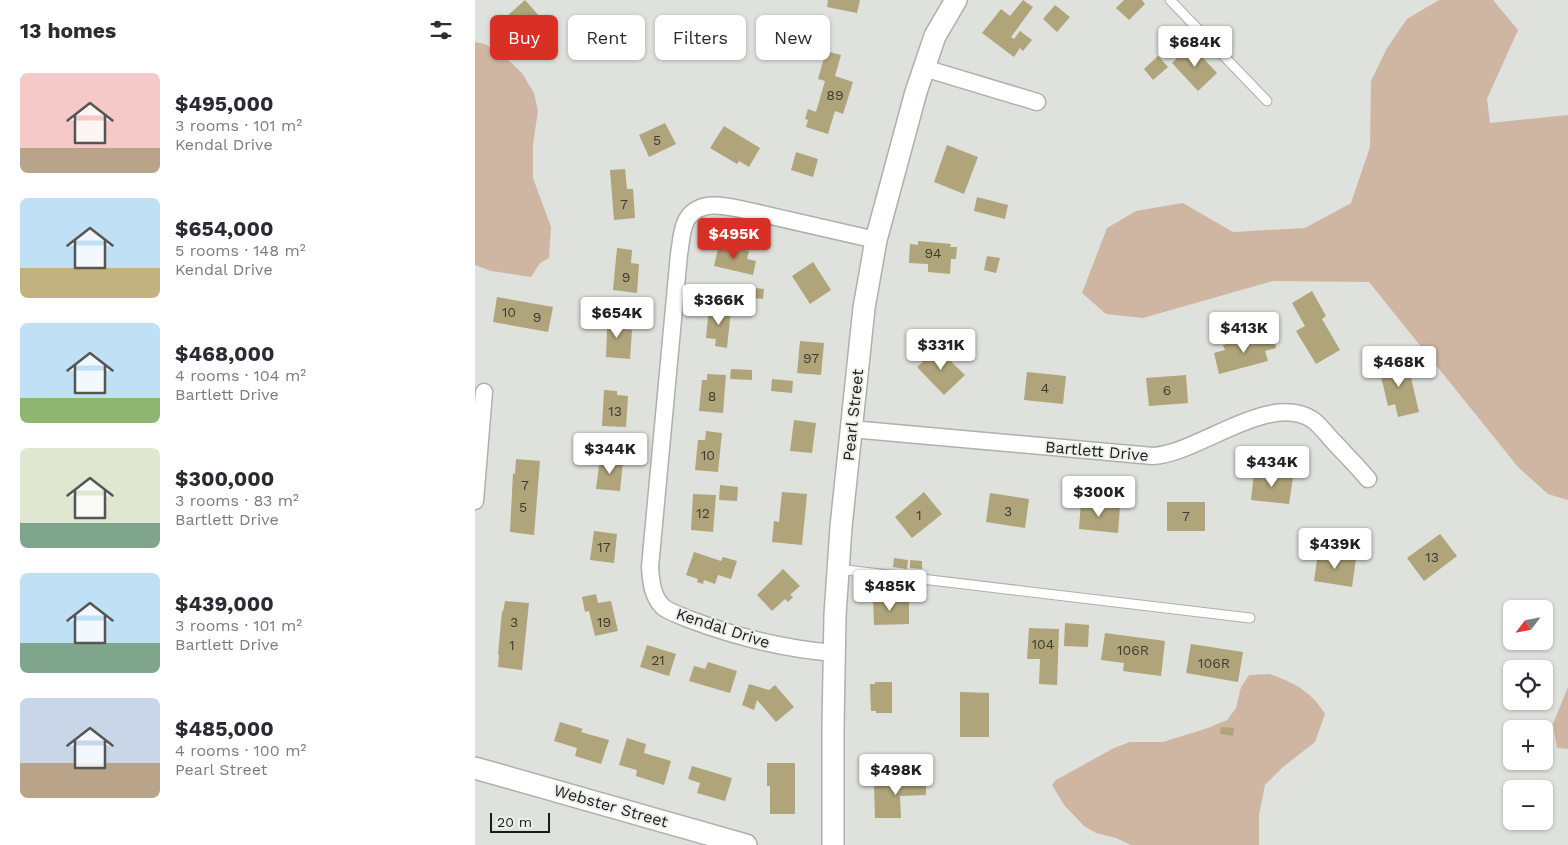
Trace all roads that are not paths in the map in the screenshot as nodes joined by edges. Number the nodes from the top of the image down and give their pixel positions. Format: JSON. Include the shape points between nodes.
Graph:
{"nodes":[{"id":1,"x":956,"y":0,"type":"edge"},
{"id":2,"x":1170,"y":0,"type":"edge"},
{"id":3,"x":924,"y":68,"type":"junction"},
{"id":4,"x":1267,"y":101,"type":"dead end"},
{"id":5,"x":1037,"y":102,"type":"dead end"},
{"id":6,"x":876,"y":240,"type":"junction"},
{"id":7,"x":484,"y":392,"type":"dead end"},
{"id":8,"x":851,"y":429,"type":"junction"},
{"id":9,"x":1368,"y":479,"type":"dead end"},
{"id":10,"x":475,"y":501,"type":"edge"},
{"id":11,"x":838,"y":569,"type":"junction"},
{"id":12,"x":1249,"y":618,"type":"dead end"},
{"id":13,"x":834,"y":653,"type":"junction"},
{"id":14,"x":475,"y":768,"type":"edge"},
{"id":15,"x":746,"y":845,"type":"edge"},
{"id":16,"x":833,"y":845,"type":"edge"}],
"edges":[{"from":1,"to":3,"type":"street","name":"Pearl Street","via":[[935,36]]},
{"from":2,"to":4,"type":"lane"},
{"from":3,"to":5,"type":"street"},
{"from":3,"to":6,"type":"street","name":"Pearl Street"},
{"from":6,"to":8,"type":"street","name":"Pearl Street","via":[[864,308]]},
{"from":6,"to":13,"type":"street","name":"Kendal Drive","via":[[726,206],[708,206],[697,210],[686,220],[679,254],[650,567],[654,591],[664,608],[702,624],[805,651]]},
{"from":7,"to":10,"type":"street"},
{"from":8,"to":9,"type":"street","name":"Bartlett Drive","via":[[1153,456],[1179,450],[1248,420],[1286,412],[1313,421]]},
{"from":8,"to":11,"type":"street","name":"Pearl Street"},
{"from":11,"to":12,"type":"lane"},
{"from":11,"to":13,"type":"street","name":"Pearl Street"},
{"from":13,"to":16,"type":"street","name":"Pearl Street"},
{"from":14,"to":15,"type":"street","name":"Webster Street"}]}
